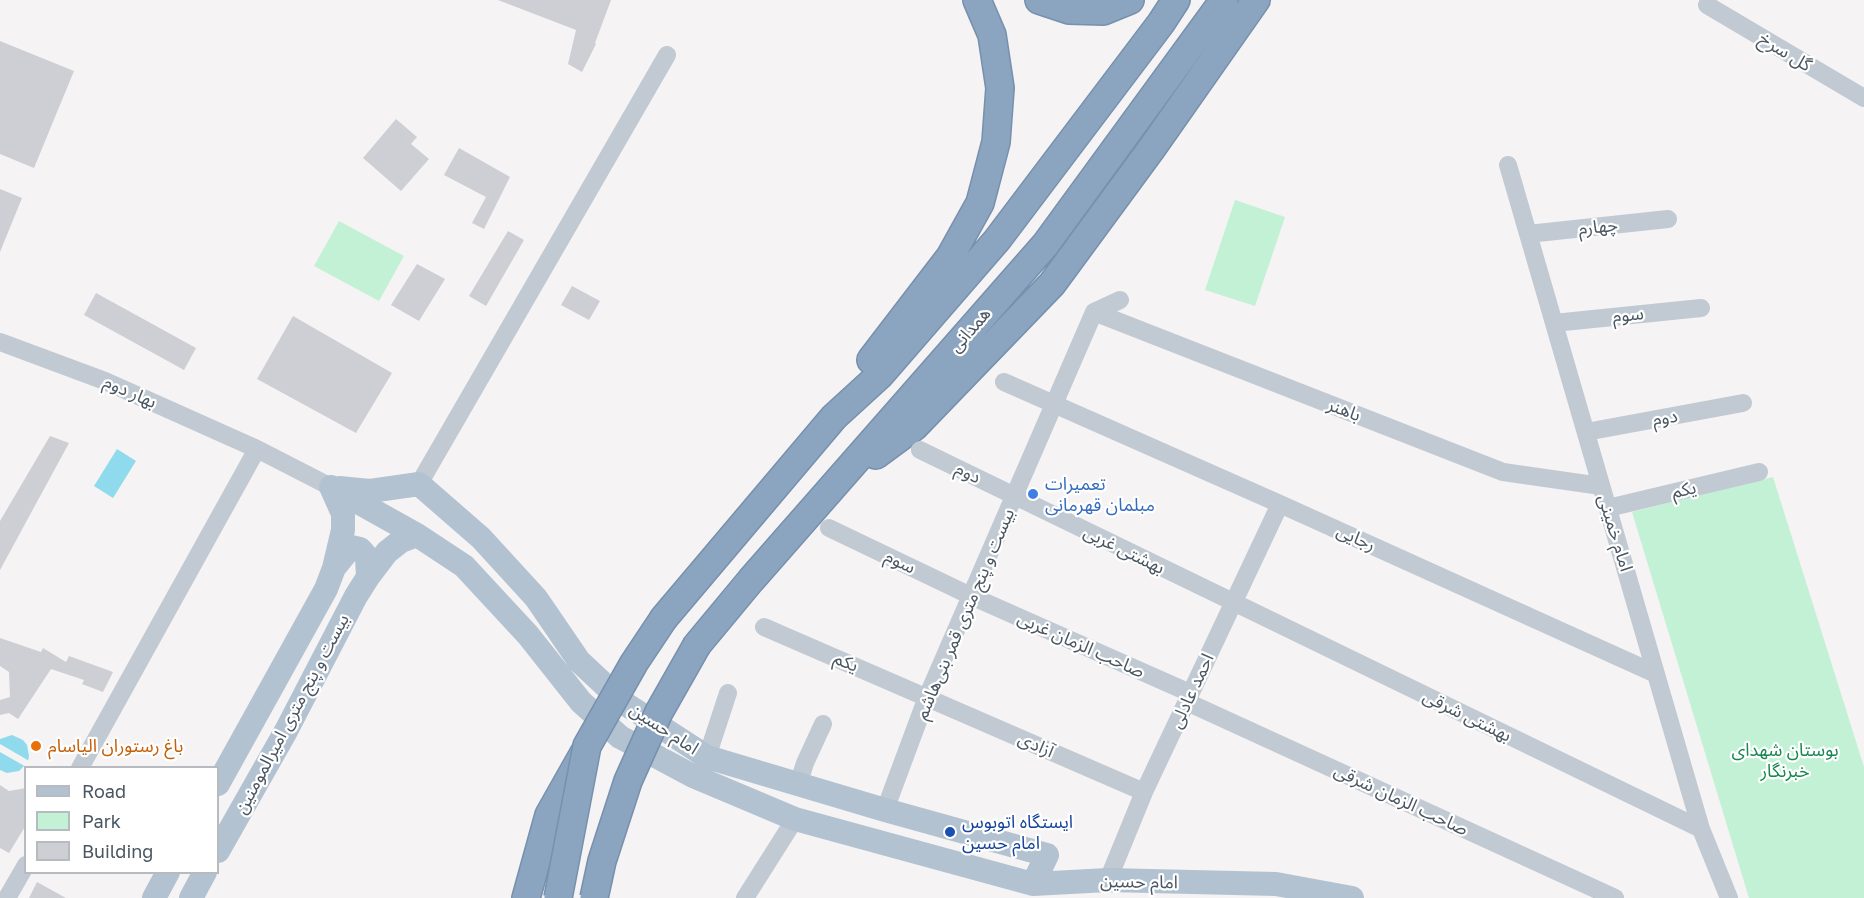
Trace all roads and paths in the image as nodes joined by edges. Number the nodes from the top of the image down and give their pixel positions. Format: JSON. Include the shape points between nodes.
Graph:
{"nodes":[{"id":1,"x":976,"y":0,"type":"edge"},
{"id":2,"x":1039,"y":0,"type":"edge"},
{"id":3,"x":1130,"y":0,"type":"edge"},
{"id":4,"x":1176,"y":0,"type":"edge"},
{"id":5,"x":1224,"y":0,"type":"edge"},
{"id":6,"x":1256,"y":0,"type":"edge"},
{"id":7,"x":1707,"y":5,"type":"dead end"},
{"id":8,"x":667,"y":55,"type":"dead end"},
{"id":9,"x":1864,"y":98,"type":"edge"},
{"id":10,"x":1508,"y":165,"type":"dead end"},
{"id":11,"x":1668,"y":219,"type":"dead end"},
{"id":12,"x":1528,"y":234,"type":"junction"},
{"id":13,"x":1119,"y":300,"type":"dead end"},
{"id":14,"x":1701,"y":308,"type":"dead end"},
{"id":15,"x":1094,"y":312,"type":"junction"},
{"id":16,"x":1554,"y":323,"type":"junction"},
{"id":17,"x":0,"y":342,"type":"edge"},
{"id":18,"x":1004,"y":382,"type":"dead end"},
{"id":19,"x":1743,"y":403,"type":"dead end"},
{"id":20,"x":1055,"y":405,"type":"junction"},
{"id":21,"x":834,"y":417,"type":"junction"},
{"id":22,"x":1586,"y":432,"type":"junction"},
{"id":23,"x":257,"y":449,"type":"junction"},
{"id":24,"x":920,"y":450,"type":"dead end"},
{"id":25,"x":1759,"y":472,"type":"dead end"},
{"id":26,"x":838,"y":482,"type":"junction"},
{"id":27,"x":419,"y":484,"type":"junction"},
{"id":28,"x":1601,"y":486,"type":"junction"},
{"id":29,"x":331,"y":487,"type":"junction"},
{"id":30,"x":1015,"y":496,"type":"junction"},
{"id":31,"x":1280,"y":504,"type":"junction"},
{"id":32,"x":1608,"y":508,"type":"junction"},
{"id":33,"x":829,"y":528,"type":"dead end"},
{"id":34,"x":417,"y":535,"type":"junction"},
{"id":35,"x":334,"y":568,"type":"junction"},
{"id":36,"x":368,"y":577,"type":"junction"},
{"id":37,"x":971,"y":596,"type":"junction"},
{"id":38,"x":1233,"y":603,"type":"junction"},
{"id":39,"x":764,"y":627,"type":"dead end"},
{"id":40,"x":1656,"y":674,"type":"junction"},
{"id":41,"x":728,"y":693,"type":"dead end"},
{"id":42,"x":927,"y":698,"type":"junction"},
{"id":43,"x":1188,"y":698,"type":"junction"},
{"id":44,"x":258,"y":712,"type":"junction"},
{"id":45,"x":823,"y":724,"type":"dead end"},
{"id":46,"x":286,"y":731,"type":"junction"},
{"id":47,"x":587,"y":746,"type":"junction"},
{"id":48,"x":707,"y":757,"type":"junction"},
{"id":49,"x":81,"y":766,"type":"edge"},
{"id":50,"x":219,"y":782,"type":"edge"},
{"id":51,"x":798,"y":785,"type":"junction"},
{"id":52,"x":1144,"y":792,"type":"junction"},
{"id":53,"x":885,"y":810,"type":"junction"},
{"id":54,"x":795,"y":819,"type":"junction"},
{"id":55,"x":1701,"y":829,"type":"junction"},
{"id":56,"x":219,"y":849,"type":"edge"},
{"id":57,"x":24,"y":868,"type":"edge"},
{"id":58,"x":167,"y":874,"type":"edge"},
{"id":59,"x":204,"y":874,"type":"edge"},
{"id":60,"x":1108,"y":880,"type":"junction"},
{"id":61,"x":1028,"y":891,"type":"edge"},
{"id":62,"x":7,"y":898,"type":"edge"},
{"id":63,"x":154,"y":898,"type":"edge"},
{"id":64,"x":191,"y":898,"type":"edge"},
{"id":65,"x":526,"y":898,"type":"edge"},
{"id":66,"x":558,"y":898,"type":"edge"},
{"id":67,"x":594,"y":898,"type":"edge"},
{"id":68,"x":746,"y":898,"type":"edge"},
{"id":69,"x":1352,"y":898,"type":"edge"},
{"id":70,"x":1615,"y":898,"type":"edge"},
{"id":71,"x":1729,"y":898,"type":"edge"}],
"edges":[{"from":1,"to":21,"type":"highway","via":[[992,35],[1000,87],[996,142],[980,204],[950,257],[869,362]]},
{"from":2,"to":3,"type":"highway","via":[[1069,10],[1103,11]]},
{"from":4,"to":21,"type":"highway","via":[[997,240],[880,375]]},
{"from":5,"to":26,"type":"highway","name":"همدانی","via":[[1045,245]]},
{"from":6,"to":26,"type":"highway","via":[[1052,284],[914,427]]},
{"from":7,"to":9,"type":"street","name":"گل سرخ"},
{"from":8,"to":27,"type":"street"},
{"from":10,"to":12,"type":"street","name":"امام خمینی"},
{"from":11,"to":12,"type":"street","name":"چهارم"},
{"from":12,"to":16,"type":"street","name":"امام خمینی"},
{"from":13,"to":15,"type":"street"},
{"from":14,"to":16,"type":"street","name":"سوم"},
{"from":15,"to":20,"type":"street","name":"بیست و پنج متری قمر بنی‌هاشم"},
{"from":15,"to":28,"type":"street","name":"باهنر","via":[[1503,472]]},
{"from":16,"to":22,"type":"street","name":"امام خمینی"},
{"from":17,"to":23,"type":"street","name":"بهار دوم","via":[[105,381]]},
{"from":18,"to":20,"type":"street"},
{"from":19,"to":22,"type":"street","name":"دوم"},
{"from":20,"to":30,"type":"street","name":"بیست و پنج متری قمر بنی‌هاشم"},
{"from":20,"to":31,"type":"street","name":"رجایی"},
{"from":21,"to":47,"type":"highway","bridge":true,"via":[[664,618]]},
{"from":22,"to":28,"type":"street","name":"امام خمینی"},
{"from":23,"to":29,"type":"street","name":"امام حسین"},
{"from":23,"to":49,"type":"street"},
{"from":24,"to":30,"type":"street","name":"دوم"},
{"from":25,"to":32,"type":"street","name":"یکم"},
{"from":26,"to":67,"type":"highway","name":"همدانی","bridge":true,"via":[[697,645],[659,712],[628,781]]},
{"from":27,"to":29,"type":"main road","name":"امام حسین","via":[[370,491]]},
{"from":27,"to":48,"type":"main road","name":"امام حسین","via":[[481,538],[536,598],[579,661],[624,703]]},
{"from":28,"to":32,"type":"street","name":"امام خمینی"},
{"from":29,"to":34,"type":"main road","name":"امام حسین"},
{"from":29,"to":35,"type":"main road","via":[[343,514]]},
{"from":30,"to":37,"type":"street","name":"بیست و پنج متری قمر بنی‌هاشم"},
{"from":30,"to":38,"type":"street","name":"بهشتی غربی"},
{"from":31,"to":38,"type":"street","name":"احمد عادلی"},
{"from":31,"to":40,"type":"street","name":"رجایی"},
{"from":32,"to":40,"type":"street","name":"امام خمینی"},
{"from":33,"to":37,"type":"street","name":"سوم"},
{"from":34,"to":36,"type":"main road","name":"بیست و پنج متری امیرالمومنین","via":[[387,552]]},
{"from":34,"to":54,"type":"main road","name":"امام حسین","via":[[464,566],[528,635],[581,702],[620,737],[693,776]]},
{"from":35,"to":36,"type":"main road","via":[[351,547],[360,549],[367,557]]},
{"from":35,"to":44,"type":"main road","name":"بیست و پنج متری امیرالمومنین"},
{"from":36,"to":46,"type":"main road","name":"بیست و پنج متری امیرالمومنین"},
{"from":37,"to":42,"type":"street","name":"بیست و پنج متری قمر بنی‌هاشم"},
{"from":37,"to":43,"type":"street","name":"صاحب الزمان غربی"},
{"from":38,"to":43,"type":"street","name":"احمد عادلی"},
{"from":38,"to":55,"type":"street","name":"بهشتی شرقی"},
{"from":39,"to":42,"type":"street","name":"یکم"},
{"from":40,"to":55,"type":"street","name":"امام خمینی"},
{"from":41,"to":48,"type":"street"},
{"from":42,"to":52,"type":"street","name":"آزادی"},
{"from":42,"to":53,"type":"street","name":"بیست و پنج متری قمر بنی‌هاشم"},
{"from":43,"to":52,"type":"street","name":"احمد عادلی"},
{"from":43,"to":70,"type":"street","name":"صاحب الزمان شرقی"},
{"from":44,"to":46,"type":"main road"},
{"from":44,"to":50,"type":"main road","name":"بیست و پنج متری امیرالمومنین"},
{"from":45,"to":51,"type":"street"},
{"from":46,"to":56,"type":"main road","name":"بیست و پنج متری امیرالمومنین"},
{"from":47,"to":65,"type":"highway","via":[[549,815]]},
{"from":47,"to":66,"type":"highway","bridge":true},
{"from":48,"to":51,"type":"main road","name":"امام حسین"},
{"from":51,"to":53,"type":"main road","name":"امام حسین"},
{"from":52,"to":60,"type":"street","name":"احمد عادلی"},
{"from":53,"to":61,"type":"main road","name":"امام حسین","via":[[1047,855]]},
{"from":54,"to":61,"type":"main road","name":"امام حسین"},
{"from":54,"to":68,"type":"street"},
{"from":55,"to":71,"type":"street","name":"امام خمینی"},
{"from":57,"to":62,"type":"street"},
{"from":58,"to":63,"type":"main road"},
{"from":59,"to":64,"type":"main road"},
{"from":60,"to":61,"type":"main road","name":"امام حسین"},
{"from":60,"to":69,"type":"main road","name":"امام حسین","via":[[1276,884]]}]}
